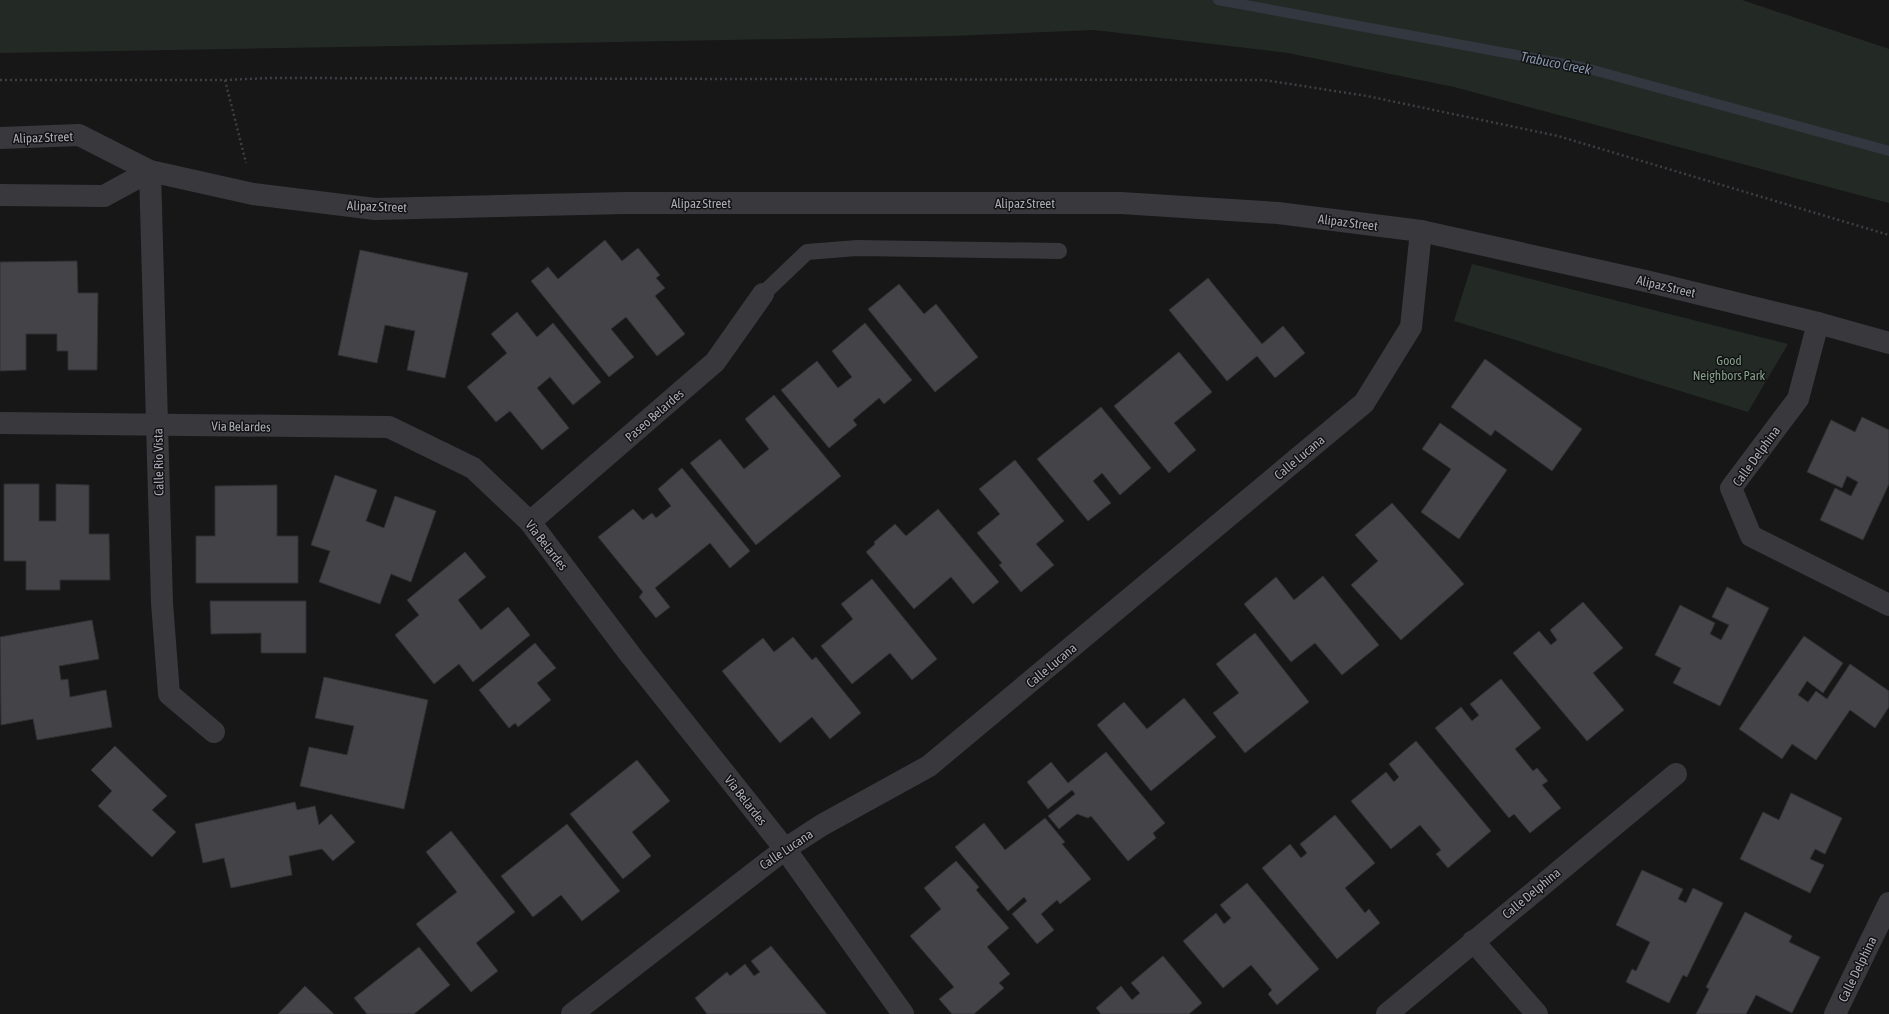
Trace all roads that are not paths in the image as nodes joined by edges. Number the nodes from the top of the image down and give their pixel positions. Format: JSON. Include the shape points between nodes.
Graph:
{"nodes":[{"id":1,"x":0,"y":138,"type":"edge"},
{"id":2,"x":150,"y":171,"type":"junction"},
{"id":3,"x":0,"y":196,"type":"edge"},
{"id":4,"x":1421,"y":231,"type":"junction"},
{"id":5,"x":1059,"y":251,"type":"dead end"},
{"id":6,"x":763,"y":294,"type":"joint"},
{"id":7,"x":1818,"y":323,"type":"junction"},
{"id":8,"x":1889,"y":343,"type":"edge"},
{"id":9,"x":0,"y":423,"type":"edge"},
{"id":10,"x":157,"y":425,"type":"junction"},
{"id":11,"x":530,"y":522,"type":"junction"},
{"id":12,"x":1889,"y":604,"type":"edge"},
{"id":13,"x":214,"y":732,"type":"dead end"},
{"id":14,"x":1676,"y":774,"type":"dead end"},
{"id":15,"x":785,"y":849,"type":"junction"},
{"id":16,"x":1889,"y":903,"type":"edge"},
{"id":17,"x":1473,"y":941,"type":"junction"},
{"id":18,"x":572,"y":1014,"type":"edge"},
{"id":19,"x":904,"y":1014,"type":"edge"},
{"id":20,"x":1387,"y":1014,"type":"edge"},
{"id":21,"x":1538,"y":1014,"type":"edge"},
{"id":22,"x":1835,"y":1014,"type":"edge"}],
"edges":[{"from":1,"to":2,"type":"street","name":"Alipaz Street","via":[[79,136]]},
{"from":2,"to":3,"type":"street","via":[[104,196]]},
{"from":2,"to":4,"type":"street","name":"Alipaz Street","via":[[253,194],[376,209],[625,203],[1121,203],[1278,212]]},
{"from":2,"to":10,"type":"street","name":"Calle Rio Vista"},
{"from":4,"to":7,"type":"street","name":"Alipaz Street","via":[[1650,282]]},
{"from":4,"to":15,"type":"street","name":"Calle Lucana","via":[[1411,327],[1364,403],[929,766],[822,825]]},
{"from":5,"to":6,"type":"lane","via":[[857,248],[807,252]]},
{"from":6,"to":11,"type":"street","name":"Paseo Belardes","via":[[715,362]]},
{"from":7,"to":8,"type":"street","name":"Alipaz Street"},
{"from":7,"to":12,"type":"street","name":"Calle Delphina","via":[[1798,399],[1731,488],[1751,536]]},
{"from":9,"to":10,"type":"street","name":"Via Belardes"},
{"from":10,"to":11,"type":"street","name":"Via Belardes","via":[[389,427],[474,468]]},
{"from":10,"to":13,"type":"street","name":"Calle Rio Vista","via":[[162,603],[169,694]]},
{"from":11,"to":15,"type":"street","name":"Via Belardes","via":[[632,657]]},
{"from":14,"to":17,"type":"street","name":"Calle Delphina"},
{"from":15,"to":18,"type":"street","name":"Calle Lucana"},
{"from":15,"to":19,"type":"street","name":"Via Belardes"},
{"from":16,"to":22,"type":"street","name":"Calle Delphina"},
{"from":17,"to":20,"type":"street","name":"Calle Delphina"},
{"from":17,"to":21,"type":"street"}]}
